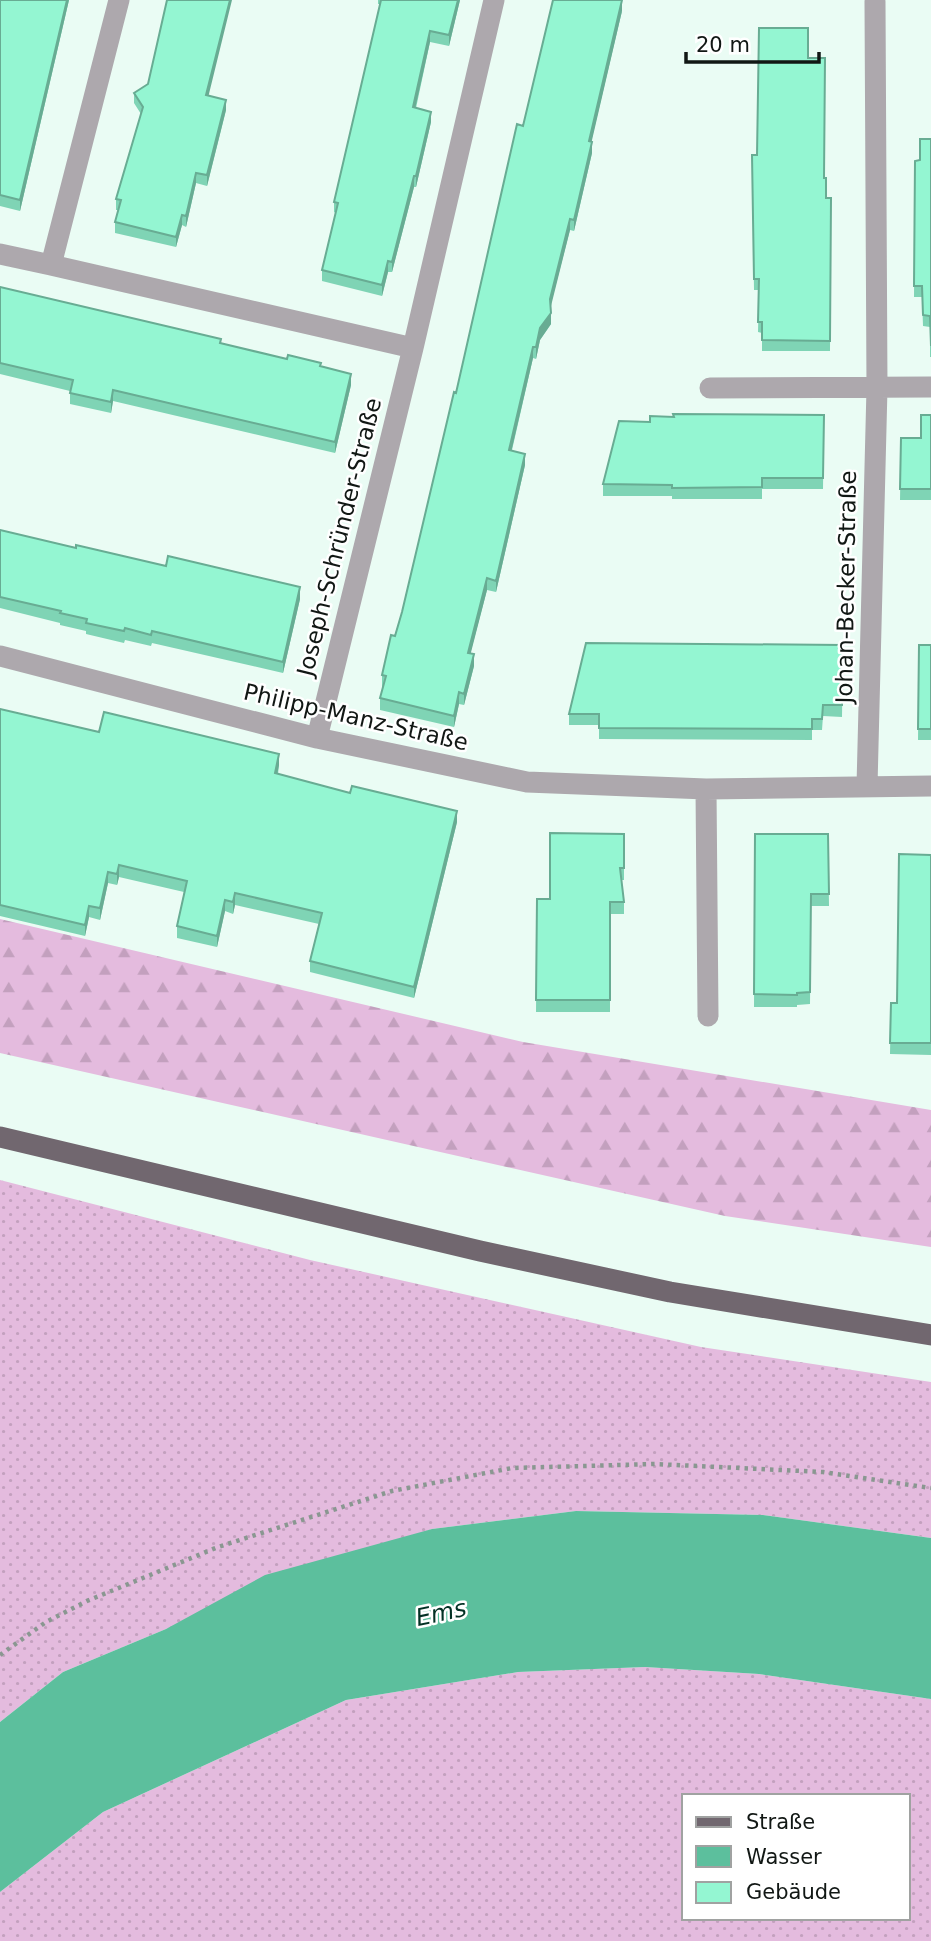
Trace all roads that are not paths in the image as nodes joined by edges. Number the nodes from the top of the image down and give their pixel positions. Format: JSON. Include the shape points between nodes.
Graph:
{"nodes":[{"id":1,"x":119,"y":0,"type":"edge"},
{"id":2,"x":494,"y":0,"type":"edge"},
{"id":3,"x":875,"y":2,"type":"dead end"},
{"id":4,"x":0,"y":254,"type":"edge"},
{"id":5,"x":51,"y":265,"type":"junction"},
{"id":6,"x":413,"y":348,"type":"junction"},
{"id":7,"x":931,"y":387,"type":"edge"},
{"id":8,"x":710,"y":388,"type":"dead end"},
{"id":9,"x":877,"y":388,"type":"junction"},
{"id":10,"x":0,"y":656,"type":"edge"},
{"id":11,"x":317,"y":738,"type":"junction"},
{"id":12,"x":867,"y":786,"type":"junction"},
{"id":13,"x":931,"y":786,"type":"edge"},
{"id":14,"x":706,"y":789,"type":"junction"},
{"id":15,"x":708,"y":1016,"type":"dead end"},
{"id":16,"x":0,"y":1137,"type":"edge"},
{"id":17,"x":931,"y":1335,"type":"edge"}],
"edges":[{"from":1,"to":5,"type":"street"},
{"from":2,"to":6,"type":"street","name":"Joseph-Schründer-Straße"},
{"from":3,"to":9,"type":"street","name":"Johan-Becker-Straße"},
{"from":4,"to":5,"type":"street"},
{"from":5,"to":6,"type":"street"},
{"from":6,"to":11,"type":"street","name":"Joseph-Schründer-Straße"},
{"from":7,"to":9,"type":"street"},
{"from":8,"to":9,"type":"street"},
{"from":9,"to":12,"type":"street","name":"Johan-Becker-Straße"},
{"from":10,"to":11,"type":"street","name":"Philipp-Manz-Straße"},
{"from":11,"to":14,"type":"street","name":"Philipp-Manz-Straße","via":[[527,782]]},
{"from":12,"to":13,"type":"street","name":"Philipp-Manz-Straße"},
{"from":12,"to":14,"type":"street","name":"Philipp-Manz-Straße"},
{"from":14,"to":15,"type":"street"},
{"from":16,"to":17,"type":"main road","via":[[670,1292]]}]}
